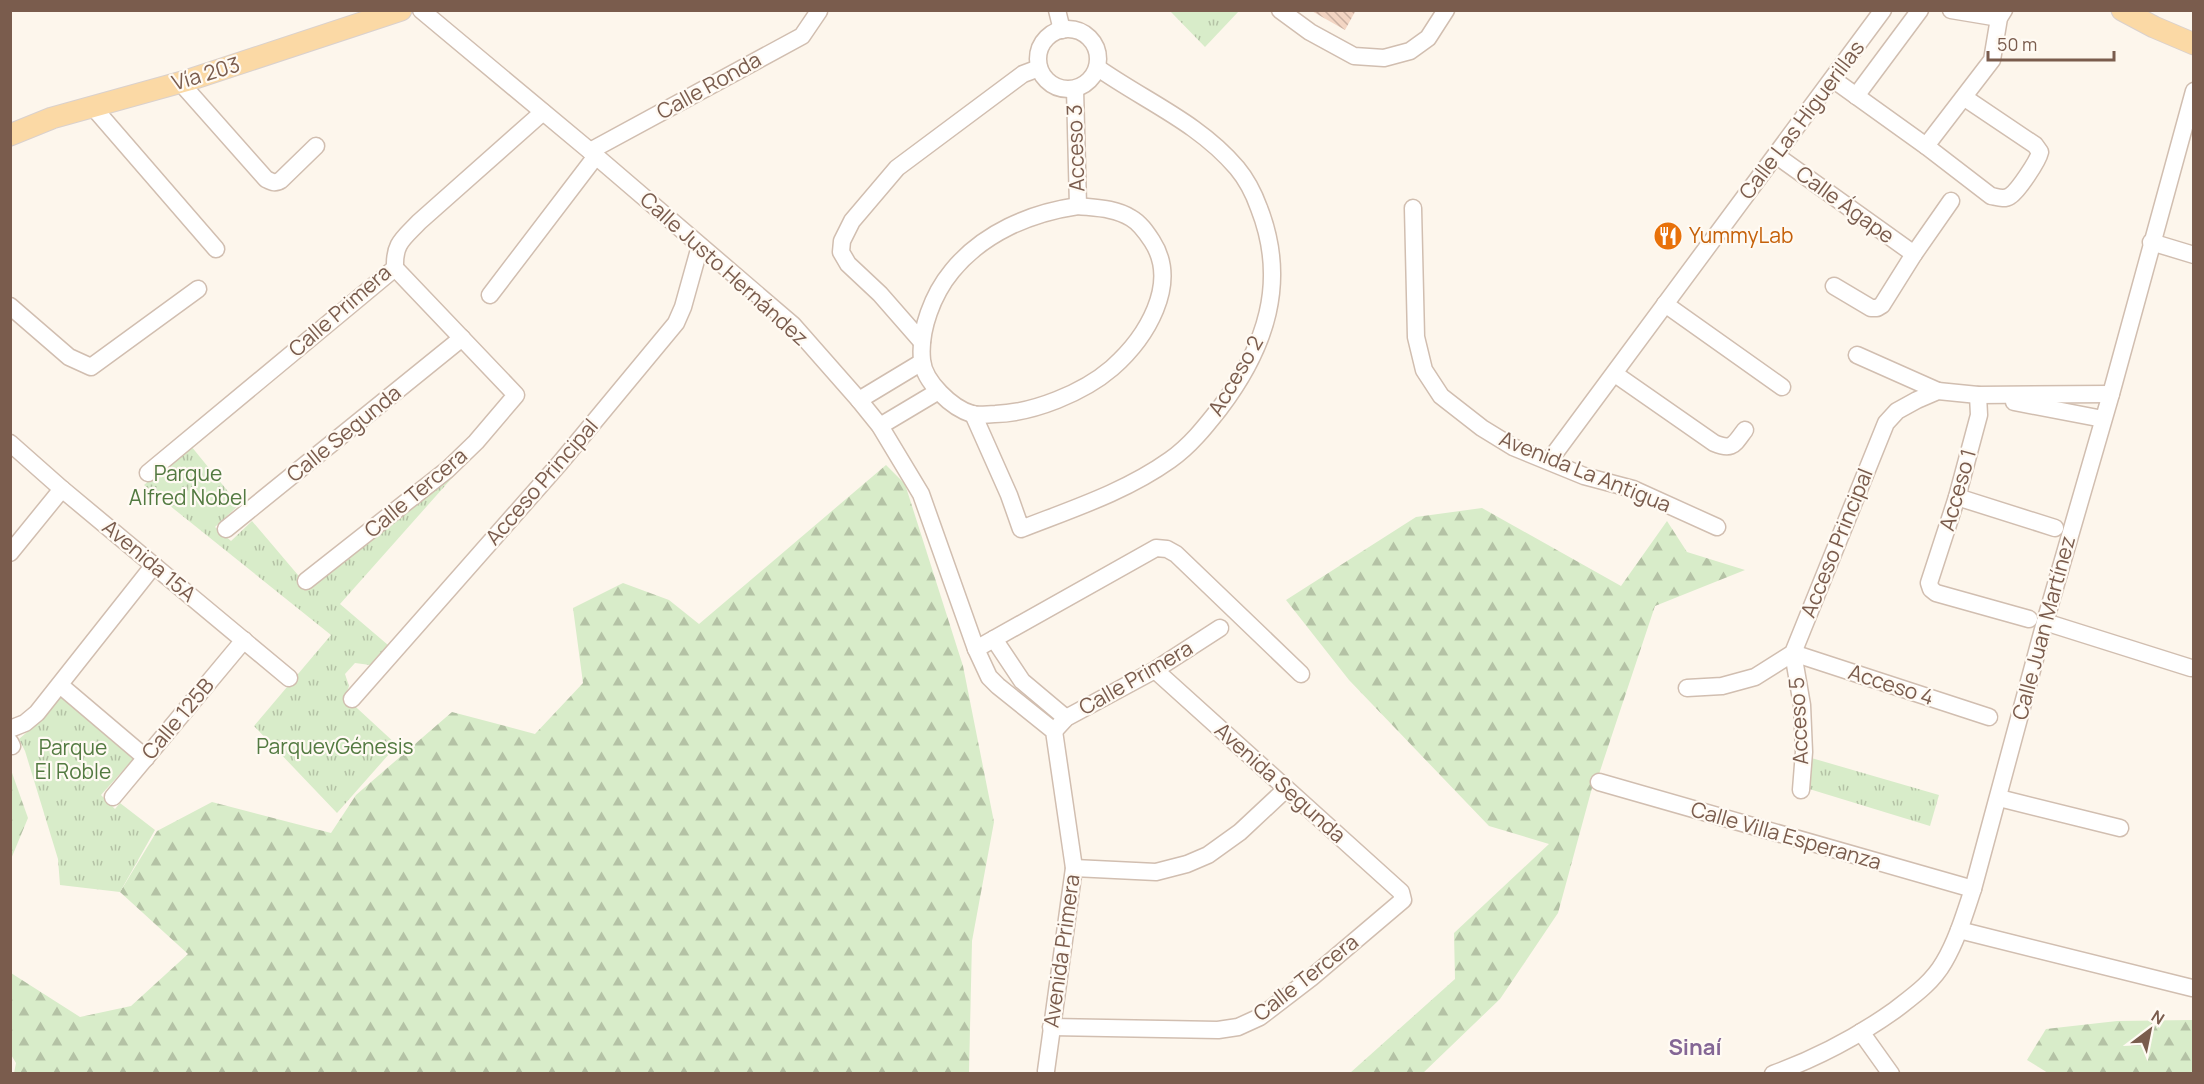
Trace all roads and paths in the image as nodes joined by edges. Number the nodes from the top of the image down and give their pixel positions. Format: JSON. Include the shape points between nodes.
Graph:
{"nodes":[{"id":1,"x":401,"y":10,"type":"edge"},
{"id":2,"x":421,"y":10,"type":"edge"},
{"id":3,"x":1058,"y":10,"type":"edge"},
{"id":4,"x":1280,"y":10,"type":"edge"},
{"id":5,"x":1446,"y":10,"type":"edge"},
{"id":6,"x":1883,"y":10,"type":"edge"},
{"id":7,"x":1920,"y":10,"type":"edge"},
{"id":8,"x":2122,"y":10,"type":"edge"},
{"id":9,"x":819,"y":11,"type":"edge"},
{"id":10,"x":1957,"y":11,"type":"edge"},
{"id":11,"x":2002,"y":14,"type":"edge"},
{"id":12,"x":1062,"y":30,"type":"junction"},
{"id":13,"x":2193,"y":44,"type":"edge"},
{"id":14,"x":1039,"y":68,"type":"junction"},
{"id":15,"x":1098,"y":68,"type":"junction"},
{"id":16,"x":1833,"y":80,"type":"junction"},
{"id":17,"x":180,"y":82,"type":"junction"},
{"id":18,"x":1075,"y":89,"type":"junction"},
{"id":19,"x":2193,"y":91,"type":"edge"},
{"id":20,"x":1856,"y":96,"type":"junction"},
{"id":21,"x":1965,"y":98,"type":"junction"},
{"id":22,"x":93,"y":108,"type":"junction"},
{"id":23,"x":543,"y":112,"type":"junction"},
{"id":24,"x":10,"y":135,"type":"edge"},
{"id":25,"x":316,"y":146,"type":"dead end"},
{"id":26,"x":1926,"y":146,"type":"junction"},
{"id":27,"x":593,"y":154,"type":"junction"},
{"id":28,"x":1776,"y":156,"type":"junction"},
{"id":29,"x":1951,"y":201,"type":"dead end"},
{"id":30,"x":1078,"y":206,"type":"junction"},
{"id":31,"x":1413,"y":208,"type":"dead end"},
{"id":32,"x":2151,"y":242,"type":"junction"},
{"id":33,"x":700,"y":246,"type":"junction"},
{"id":34,"x":216,"y":249,"type":"dead end"},
{"id":35,"x":1914,"y":254,"type":"junction"},
{"id":36,"x":2193,"y":255,"type":"edge"},
{"id":37,"x":395,"y":268,"type":"junction"},
{"id":38,"x":1834,"y":286,"type":"dead end"},
{"id":39,"x":198,"y":289,"type":"dead end"},
{"id":40,"x":490,"y":294,"type":"dead end"},
{"id":41,"x":1665,"y":304,"type":"junction"},
{"id":42,"x":10,"y":306,"type":"edge"},
{"id":43,"x":462,"y":338,"type":"junction"},
{"id":44,"x":922,"y":342,"type":"junction"},
{"id":45,"x":1857,"y":355,"type":"dead end"},
{"id":46,"x":922,"y":362,"type":"junction"},
{"id":47,"x":1615,"y":374,"type":"junction"},
{"id":48,"x":1782,"y":387,"type":"dead end"},
{"id":49,"x":937,"y":392,"type":"junction"},
{"id":50,"x":1938,"y":392,"type":"junction"},
{"id":51,"x":1978,"y":394,"type":"junction"},
{"id":52,"x":2111,"y":394,"type":"junction"},
{"id":53,"x":859,"y":400,"type":"junction"},
{"id":54,"x":973,"y":414,"type":"junction"},
{"id":55,"x":2103,"y":419,"type":"junction"},
{"id":56,"x":880,"y":426,"type":"junction"},
{"id":57,"x":1744,"y":429,"type":"dead end"},
{"id":58,"x":10,"y":443,"type":"edge"},
{"id":59,"x":1549,"y":461,"type":"junction"},
{"id":60,"x":148,"y":473,"type":"dead end"},
{"id":61,"x":62,"y":489,"type":"junction"},
{"id":62,"x":1957,"y":497,"type":"junction"},
{"id":63,"x":1717,"y":527,"type":"dead end"},
{"id":64,"x":2055,"y":528,"type":"dead end"},
{"id":65,"x":226,"y":530,"type":"dead end"},
{"id":66,"x":10,"y":553,"type":"edge"},
{"id":67,"x":153,"y":565,"type":"junction"},
{"id":68,"x":306,"y":581,"type":"dead end"},
{"id":69,"x":2037,"y":621,"type":"junction"},
{"id":70,"x":1220,"y":628,"type":"dead end"},
{"id":71,"x":994,"y":639,"type":"junction"},
{"id":72,"x":244,"y":640,"type":"junction"},
{"id":73,"x":976,"y":650,"type":"junction"},
{"id":74,"x":1793,"y":652,"type":"junction"},
{"id":75,"x":2191,"y":668,"type":"dead end"},
{"id":76,"x":1155,"y":670,"type":"junction"},
{"id":77,"x":1301,"y":674,"type":"dead end"},
{"id":78,"x":289,"y":678,"type":"dead end"},
{"id":79,"x":60,"y":685,"type":"junction"},
{"id":80,"x":1687,"y":688,"type":"dead end"},
{"id":81,"x":352,"y":699,"type":"dead end"},
{"id":82,"x":1989,"y":717,"type":"dead end"},
{"id":83,"x":1066,"y":718,"type":"junction"},
{"id":84,"x":1054,"y":731,"type":"junction"},
{"id":85,"x":11,"y":739,"type":"edge"},
{"id":86,"x":146,"y":758,"type":"junction"},
{"id":87,"x":1599,"y":783,"type":"dead end"},
{"id":88,"x":1286,"y":789,"type":"junction"},
{"id":89,"x":1801,"y":790,"type":"dead end"},
{"id":90,"x":113,"y":797,"type":"dead end"},
{"id":91,"x":1999,"y":798,"type":"junction"},
{"id":92,"x":2120,"y":828,"type":"dead end"},
{"id":93,"x":1074,"y":868,"type":"junction"},
{"id":94,"x":1973,"y":890,"type":"junction"},
{"id":95,"x":1404,"y":897,"type":"joint"},
{"id":96,"x":1959,"y":930,"type":"junction"},
{"id":97,"x":2192,"y":988,"type":"edge"},
{"id":98,"x":1051,"y":1027,"type":"junction"},
{"id":99,"x":1861,"y":1032,"type":"junction"},
{"id":100,"x":1047,"y":1071,"type":"dead end"},
{"id":101,"x":1773,"y":1074,"type":"edge"},
{"id":102,"x":1891,"y":1074,"type":"edge"}],
"edges":[{"from":1,"to":17,"type":"main road","name":"Vía 203"},
{"from":2,"to":23,"type":"street","name":"Calle Justo Hernández"},
{"from":3,"to":12,"type":"street"},
{"from":4,"to":5,"type":"street","via":[[1354,56],[1384,58],[1410,51],[1428,38]]},
{"from":6,"to":16,"type":"street","name":"Calle Las Higuerillas"},
{"from":7,"to":20,"type":"street"},
{"from":8,"to":13,"type":"main road"},
{"from":9,"to":27,"type":"street","name":"Calle Ronda","via":[[802,36]]},
{"from":10,"to":11,"type":"street"},
{"from":11,"to":21,"type":"street","via":[[1992,60]]},
{"from":12,"to":14,"type":"street","via":[[1053,33],[1040,48]]},
{"from":12,"to":15,"type":"street","via":[[1073,29],[1090,39],[1096,47]]},
{"from":14,"to":18,"type":"street","via":[[1057,87]]},
{"from":14,"to":44,"type":"street","via":[[1023,74],[897,168],[852,221],[843,241],[841,252],[848,264]]},
{"from":15,"to":18,"type":"street","via":[[1089,81]]},
{"from":15,"to":54,"type":"street","name":"Acceso 2","via":[[1211,140],[1253,192],[1271,248],[1272,282],[1257,348],[1232,392],[1201,433],[1170,460],[1128,486],[1021,529]]},
{"from":16,"to":20,"type":"street"},
{"from":16,"to":28,"type":"street","name":"Calle Las Higuerillas"},
{"from":17,"to":22,"type":"main road","name":"Vía 203"},
{"from":17,"to":25,"type":"street","via":[[272,182],[281,180]]},
{"from":18,"to":30,"type":"street","name":"Acceso 3"},
{"from":19,"to":32,"type":"street","name":"Calle Juan Martínez"},
{"from":20,"to":26,"type":"street"},
{"from":21,"to":26,"type":"street"},
{"from":21,"to":26,"type":"street","via":[[2040,152],[2011,196],[1991,196]]},
{"from":22,"to":24,"type":"main road","name":"Vía 203","via":[[52,118]]},
{"from":22,"to":34,"type":"street"},
{"from":23,"to":27,"type":"street","name":"Calle Justo Hernández"},
{"from":23,"to":37,"type":"street","name":"Calle Primera","via":[[412,229],[395,253]]},
{"from":27,"to":33,"type":"street","name":"Calle Justo Hernández"},
{"from":27,"to":40,"type":"street"},
{"from":28,"to":35,"type":"street","name":"Calle Ágape"},
{"from":28,"to":41,"type":"street","name":"Calle Las Higuerillas"},
{"from":29,"to":35,"type":"street"},
{"from":30,"to":44,"type":"street","via":[[1050,210],[1017,222],[982,243],[952,271],[933,301]]},
{"from":30,"to":54,"type":"street","via":[[1109,209],[1130,217],[1145,229],[1163,267],[1163,287],[1156,309],[1111,369],[1079,389],[1047,404],[1012,413]]},
{"from":31,"to":59,"type":"street","name":"Avenida La Antigua","via":[[1416,337],[1424,370],[1441,396],[1482,428],[1513,447]]},
{"from":32,"to":36,"type":"street"},
{"from":32,"to":52,"type":"street","name":"Calle Juan Martínez"},
{"from":33,"to":53,"type":"street","name":"Calle Justo Hernández","via":[[792,325]]},
{"from":33,"to":81,"type":"street","name":"Acceso Principal","via":[[676,323],[560,463]]},
{"from":35,"to":38,"type":"street","via":[[1877,308]]},
{"from":37,"to":43,"type":"street"},
{"from":37,"to":60,"type":"street","name":"Calle Primera"},
{"from":39,"to":42,"type":"street","via":[[91,367],[69,357]]},
{"from":41,"to":47,"type":"street","name":"Calle Las Higuerillas"},
{"from":41,"to":48,"type":"street"},
{"from":43,"to":65,"type":"street","name":"Calle Segunda"},
{"from":43,"to":68,"type":"street","name":"Calle Tercera","via":[[516,395],[477,442],[447,470]]},
{"from":44,"to":46,"type":"street"},
{"from":45,"to":50,"type":"street"},
{"from":46,"to":49,"type":"street"},
{"from":46,"to":53,"type":"street"},
{"from":47,"to":57,"type":"street","via":[[1725,448],[1732,446]]},
{"from":47,"to":59,"type":"street","name":"Calle Las Higuerillas"},
{"from":49,"to":54,"type":"street"},
{"from":49,"to":56,"type":"street"},
{"from":50,"to":51,"type":"street","name":"Acceso Principal"},
{"from":50,"to":74,"type":"street","name":"Acceso Principal","via":[[1897,411],[1886,423]]},
{"from":51,"to":52,"type":"street","name":"Acceso Principal"},
{"from":51,"to":55,"type":"street","name":"Acceso Principal"},
{"from":51,"to":62,"type":"street","name":"Acceso 1","via":[[1979,415]]},
{"from":52,"to":55,"type":"street","name":"Calle Juan Martínez"},
{"from":53,"to":56,"type":"street","name":"Calle Justo Hernández"},
{"from":55,"to":69,"type":"street","name":"Calle Juan Martínez"},
{"from":56,"to":73,"type":"street","name":"Calle Justo Hernández","via":[[921,494]]},
{"from":58,"to":61,"type":"street","name":"Avenida 15A"},
{"from":59,"to":63,"type":"street","name":"Avenida La Antigua","via":[[1584,476],[1633,489]]},
{"from":61,"to":66,"type":"street"},
{"from":61,"to":67,"type":"street","name":"Avenida 15A"},
{"from":62,"to":64,"type":"street"},
{"from":62,"to":69,"type":"street","name":"Acceso 1","via":[[1929,583],[1931,589]]},
{"from":67,"to":72,"type":"street","name":"Avenida 15A"},
{"from":67,"to":79,"type":"street"},
{"from":69,"to":75,"type":"street"},
{"from":69,"to":91,"type":"street","name":"Calle Juan Martínez"},
{"from":70,"to":76,"type":"street","name":"Calle Primera"},
{"from":71,"to":73,"type":"street"},
{"from":71,"to":77,"type":"street","via":[[1156,548],[1167,549]]},
{"from":71,"to":83,"type":"street","via":[[1022,681]]},
{"from":72,"to":78,"type":"street","name":"Avenida 15A"},
{"from":72,"to":86,"type":"street","name":"Calle 125B"},
{"from":73,"to":84,"type":"street","via":[[989,677]]},
{"from":74,"to":80,"type":"street","via":[[1755,677],[1722,686]]},
{"from":74,"to":82,"type":"street","name":"Acceso 4"},
{"from":74,"to":89,"type":"street","name":"Acceso 5","via":[[1802,705]]},
{"from":76,"to":83,"type":"street","name":"Calle Primera"},
{"from":76,"to":88,"type":"street","name":"Avenida Segunda"},
{"from":79,"to":85,"type":"street"},
{"from":79,"to":86,"type":"street"},
{"from":83,"to":84,"type":"street","name":"Calle Primera"},
{"from":84,"to":93,"type":"street","name":"Avenida Primera"},
{"from":86,"to":90,"type":"street","name":"Calle 125B"},
{"from":87,"to":94,"type":"street","name":"Calle Villa Esperanza"},
{"from":88,"to":93,"type":"street","via":[[1240,832],[1208,855],[1187,864],[1156,872]]},
{"from":88,"to":95,"type":"street","name":"Avenida Segunda"},
{"from":91,"to":92,"type":"street"},
{"from":91,"to":94,"type":"street","name":"Calle Juan Martínez"},
{"from":93,"to":98,"type":"street","name":"Avenida Primera"},
{"from":94,"to":96,"type":"street","name":"Calle Juan Martínez"},
{"from":95,"to":98,"type":"street","name":"Calle Tercera","via":[[1311,978],[1260,1017],[1238,1028]]},
{"from":96,"to":97,"type":"street"},
{"from":96,"to":99,"type":"street","name":"Calle Juan Martínez","via":[[1944,963],[1923,989]]},
{"from":98,"to":100,"type":"street","name":"Avenida Primera"},
{"from":99,"to":101,"type":"street","name":"Calle Juan Martínez","via":[[1831,1051]]},
{"from":99,"to":102,"type":"street"}]}
